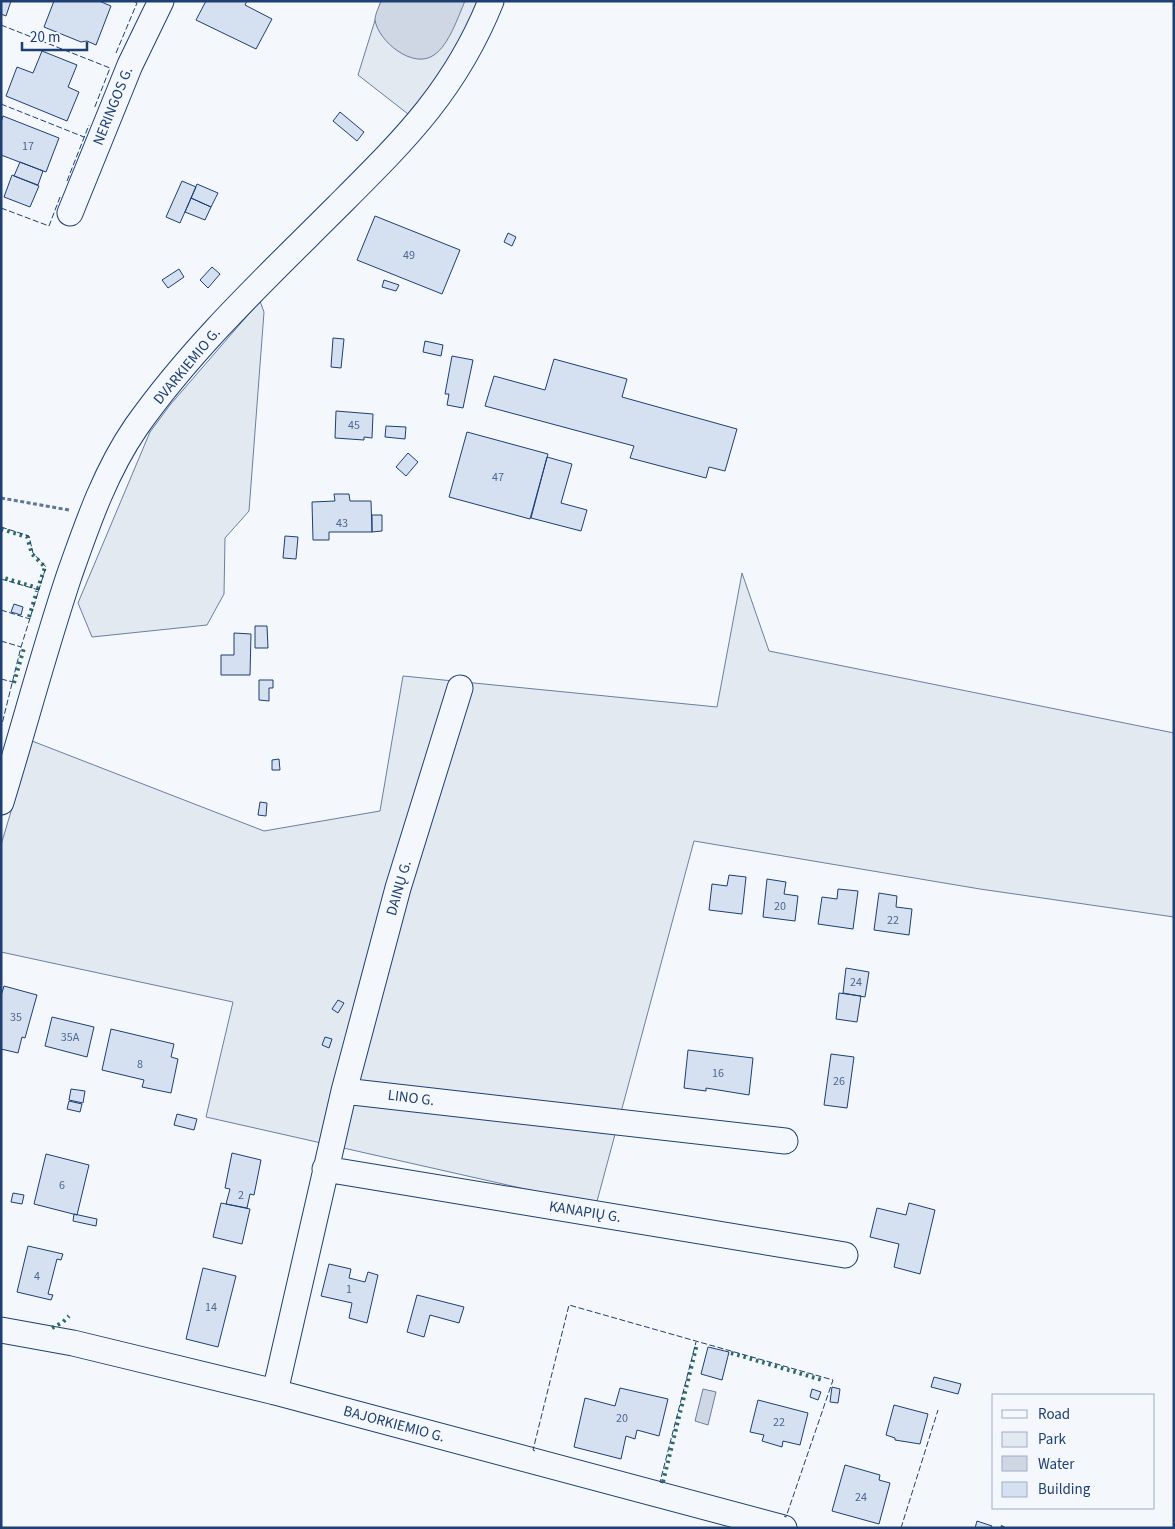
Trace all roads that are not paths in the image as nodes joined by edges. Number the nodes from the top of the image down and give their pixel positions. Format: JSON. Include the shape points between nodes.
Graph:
{"nodes":[{"id":1,"x":161,"y":1,"type":"edge"},
{"id":2,"x":491,"y":1,"type":"edge"},
{"id":3,"x":70,"y":213,"type":"dead end"},
{"id":4,"x":460,"y":688,"type":"dead end"},
{"id":5,"x":1,"y":802,"type":"edge"},
{"id":6,"x":344,"y":1091,"type":"junction"},
{"id":7,"x":785,"y":1141,"type":"dead end"},
{"id":8,"x":325,"y":1169,"type":"junction"},
{"id":9,"x":845,"y":1256,"type":"dead end"},
{"id":10,"x":1,"y":1330,"type":"edge"},
{"id":11,"x":274,"y":1392,"type":"junction"},
{"id":12,"x":784,"y":1528,"type":"edge"}],
"edges":[{"from":1,"to":3,"type":"street","name":"NERINGOS G.","via":[[130,65]]},
{"from":2,"to":5,"type":"street","name":"DVARKIEMIO G.","via":[[460,67],[426,113],[208,339],[127,442],[92,513],[54,622]]},
{"from":4,"to":6,"type":"street","name":"DAINŲ G.","via":[[398,888]]},
{"from":6,"to":7,"type":"street","name":"LINO G."},
{"from":6,"to":8,"type":"street"},
{"from":8,"to":9,"type":"street","name":"KANAPIŲ G."},
{"from":8,"to":11,"type":"street"},
{"from":10,"to":11,"type":"street","name":"BAJORKIEMIO G.","via":[[73,1342]]},
{"from":11,"to":12,"type":"street","name":"BAJORKIEMIO G."}]}
